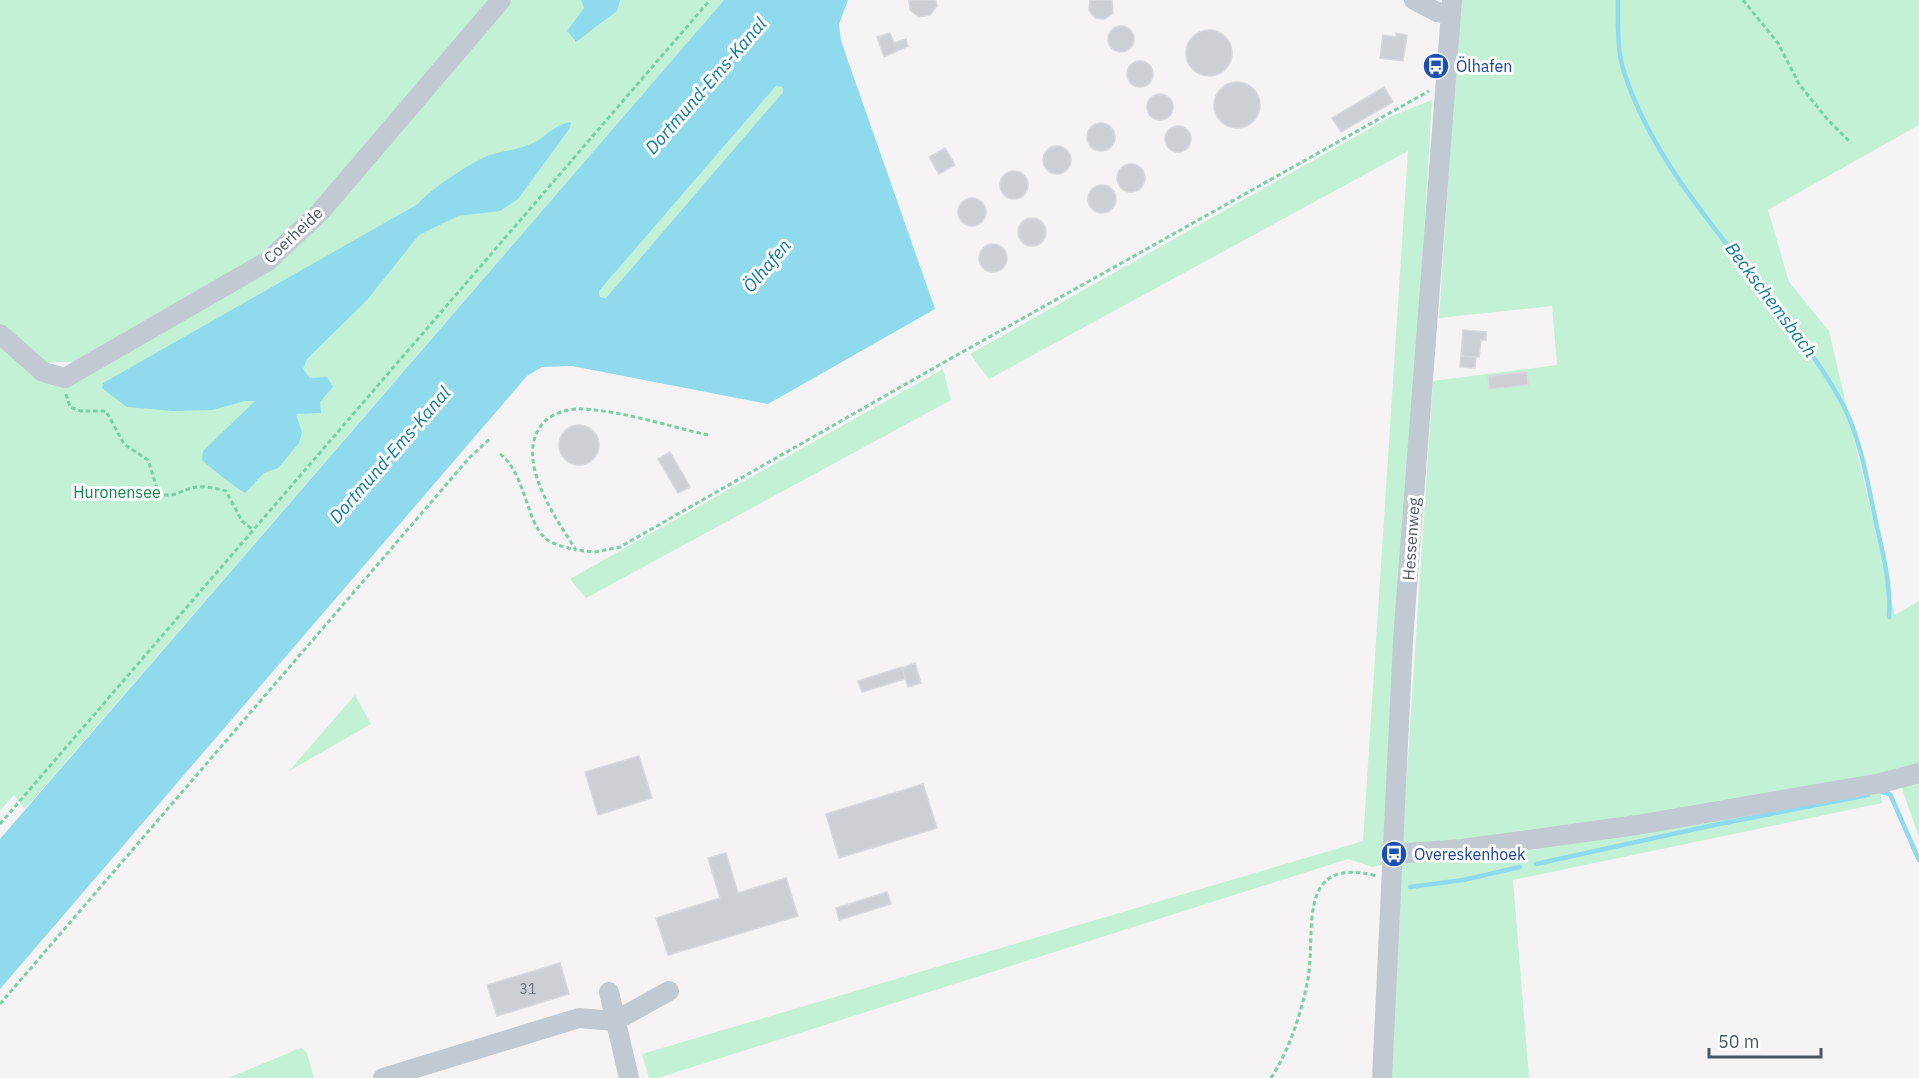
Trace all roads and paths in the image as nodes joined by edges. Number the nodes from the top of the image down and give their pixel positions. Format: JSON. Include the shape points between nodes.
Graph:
{"nodes":[{"id":1,"x":501,"y":0,"type":"edge"},
{"id":2,"x":710,"y":0,"type":"edge"},
{"id":3,"x":1743,"y":0,"type":"edge"},
{"id":4,"x":1435,"y":9,"type":"edge"},
{"id":5,"x":1445,"y":88,"type":"junction"},
{"id":6,"x":1851,"y":143,"type":"dead end"},
{"id":7,"x":0,"y":334,"type":"edge"},
{"id":8,"x":65,"y":378,"type":"junction"},
{"id":9,"x":708,"y":435,"type":"dead end"},
{"id":10,"x":491,"y":438,"type":"dead end"},
{"id":11,"x":500,"y":454,"type":"dead end"},
{"id":12,"x":253,"y":530,"type":"junction"},
{"id":13,"x":576,"y":550,"type":"junction"},
{"id":14,"x":1919,"y":773,"type":"edge"},
{"id":15,"x":0,"y":824,"type":"edge"},
{"id":16,"x":1394,"y":854,"type":"junction"},
{"id":17,"x":1393,"y":878,"type":"junction"},
{"id":18,"x":669,"y":991,"type":"dead end"},
{"id":19,"x":609,"y":992,"type":"dead end"},
{"id":20,"x":0,"y":1005,"type":"edge"},
{"id":21,"x":615,"y":1021,"type":"junction"},
{"id":22,"x":383,"y":1078,"type":"edge"},
{"id":23,"x":629,"y":1078,"type":"edge"},
{"id":24,"x":1271,"y":1078,"type":"edge"},
{"id":25,"x":1382,"y":1078,"type":"edge"}],
"edges":[{"from":1,"to":8,"type":"street","name":"Coerheide","via":[[320,212],[268,261]]},
{"from":2,"to":12,"type":"path"},
{"from":3,"to":6,"type":"path","via":[[1778,43],[1799,84]]},
{"from":4,"to":5,"type":"street","name":"Hessenweg"},
{"from":5,"to":13,"type":"path","via":[[1436,88],[1389,113],[620,547],[595,552]]},
{"from":5,"to":16,"type":"street","name":"Hessenweg","via":[[1403,640]]},
{"from":7,"to":8,"type":"street","via":[[43,372]]},
{"from":8,"to":12,"type":"path","via":[[70,407],[106,411],[124,444],[148,460],[159,494],[173,497],[192,488],[215,487],[226,491],[242,521]]},
{"from":9,"to":13,"type":"path","via":[[580,409],[547,418],[533,438],[532,464],[560,526]]},
{"from":10,"to":20,"type":"path","via":[[470,457]]},
{"from":11,"to":13,"type":"path","via":[[511,465],[542,534]]},
{"from":12,"to":15,"type":"path"},
{"from":14,"to":16,"type":"street","via":[[1637,825],[1462,849]]},
{"from":16,"to":17,"type":"street","name":"Hessenweg"},
{"from":17,"to":24,"type":"path","via":[[1344,871],[1318,890],[1313,908],[1308,982],[1285,1055]]},
{"from":17,"to":25,"type":"street","name":"Hessenweg"},
{"from":18,"to":21,"type":"street"},
{"from":19,"to":21,"type":"street"},
{"from":21,"to":22,"type":"street","via":[[579,1018]]},
{"from":21,"to":23,"type":"street"}]}
